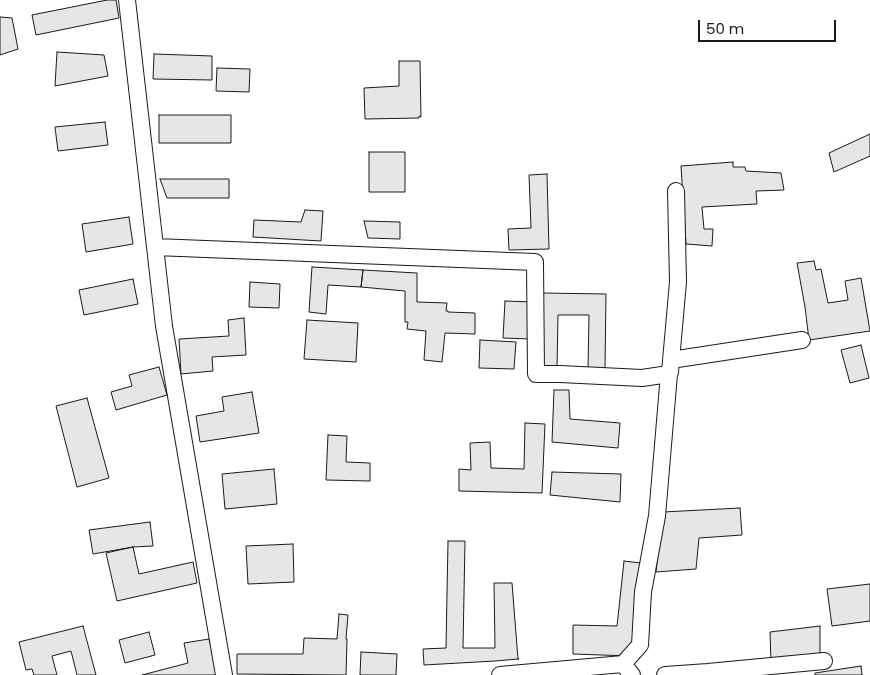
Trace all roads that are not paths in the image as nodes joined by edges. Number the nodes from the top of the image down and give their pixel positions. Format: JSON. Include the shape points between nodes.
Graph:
{"nodes":[{"id":1,"x":127,"y":0,"type":"edge"},
{"id":2,"x":676,"y":191,"type":"dead end"},
{"id":3,"x":155,"y":247,"type":"junction"},
{"id":4,"x":802,"y":340,"type":"dead end"},
{"id":5,"x":670,"y":367,"type":"junction"},
{"id":6,"x":824,"y":661,"type":"dead end"},
{"id":7,"x":623,"y":671,"type":"edge"},
{"id":8,"x":224,"y":675,"type":"edge"},
{"id":9,"x":500,"y":675,"type":"edge"},
{"id":10,"x":665,"y":675,"type":"edge"}],
"edges":[{"from":1,"to":3,"type":"street"},
{"from":2,"to":5,"type":"street","via":[[678,282]]},
{"from":3,"to":5,"type":"street","via":[[535,262],[536,374],[642,378]]},
{"from":3,"to":8,"type":"street","via":[[164,326]]},
{"from":4,"to":5,"type":"street"},
{"from":5,"to":7,"type":"street","via":[[657,516],[644,592],[640,645]]},
{"from":6,"to":10,"type":"street"},
{"from":7,"to":9,"type":"street"}]}
